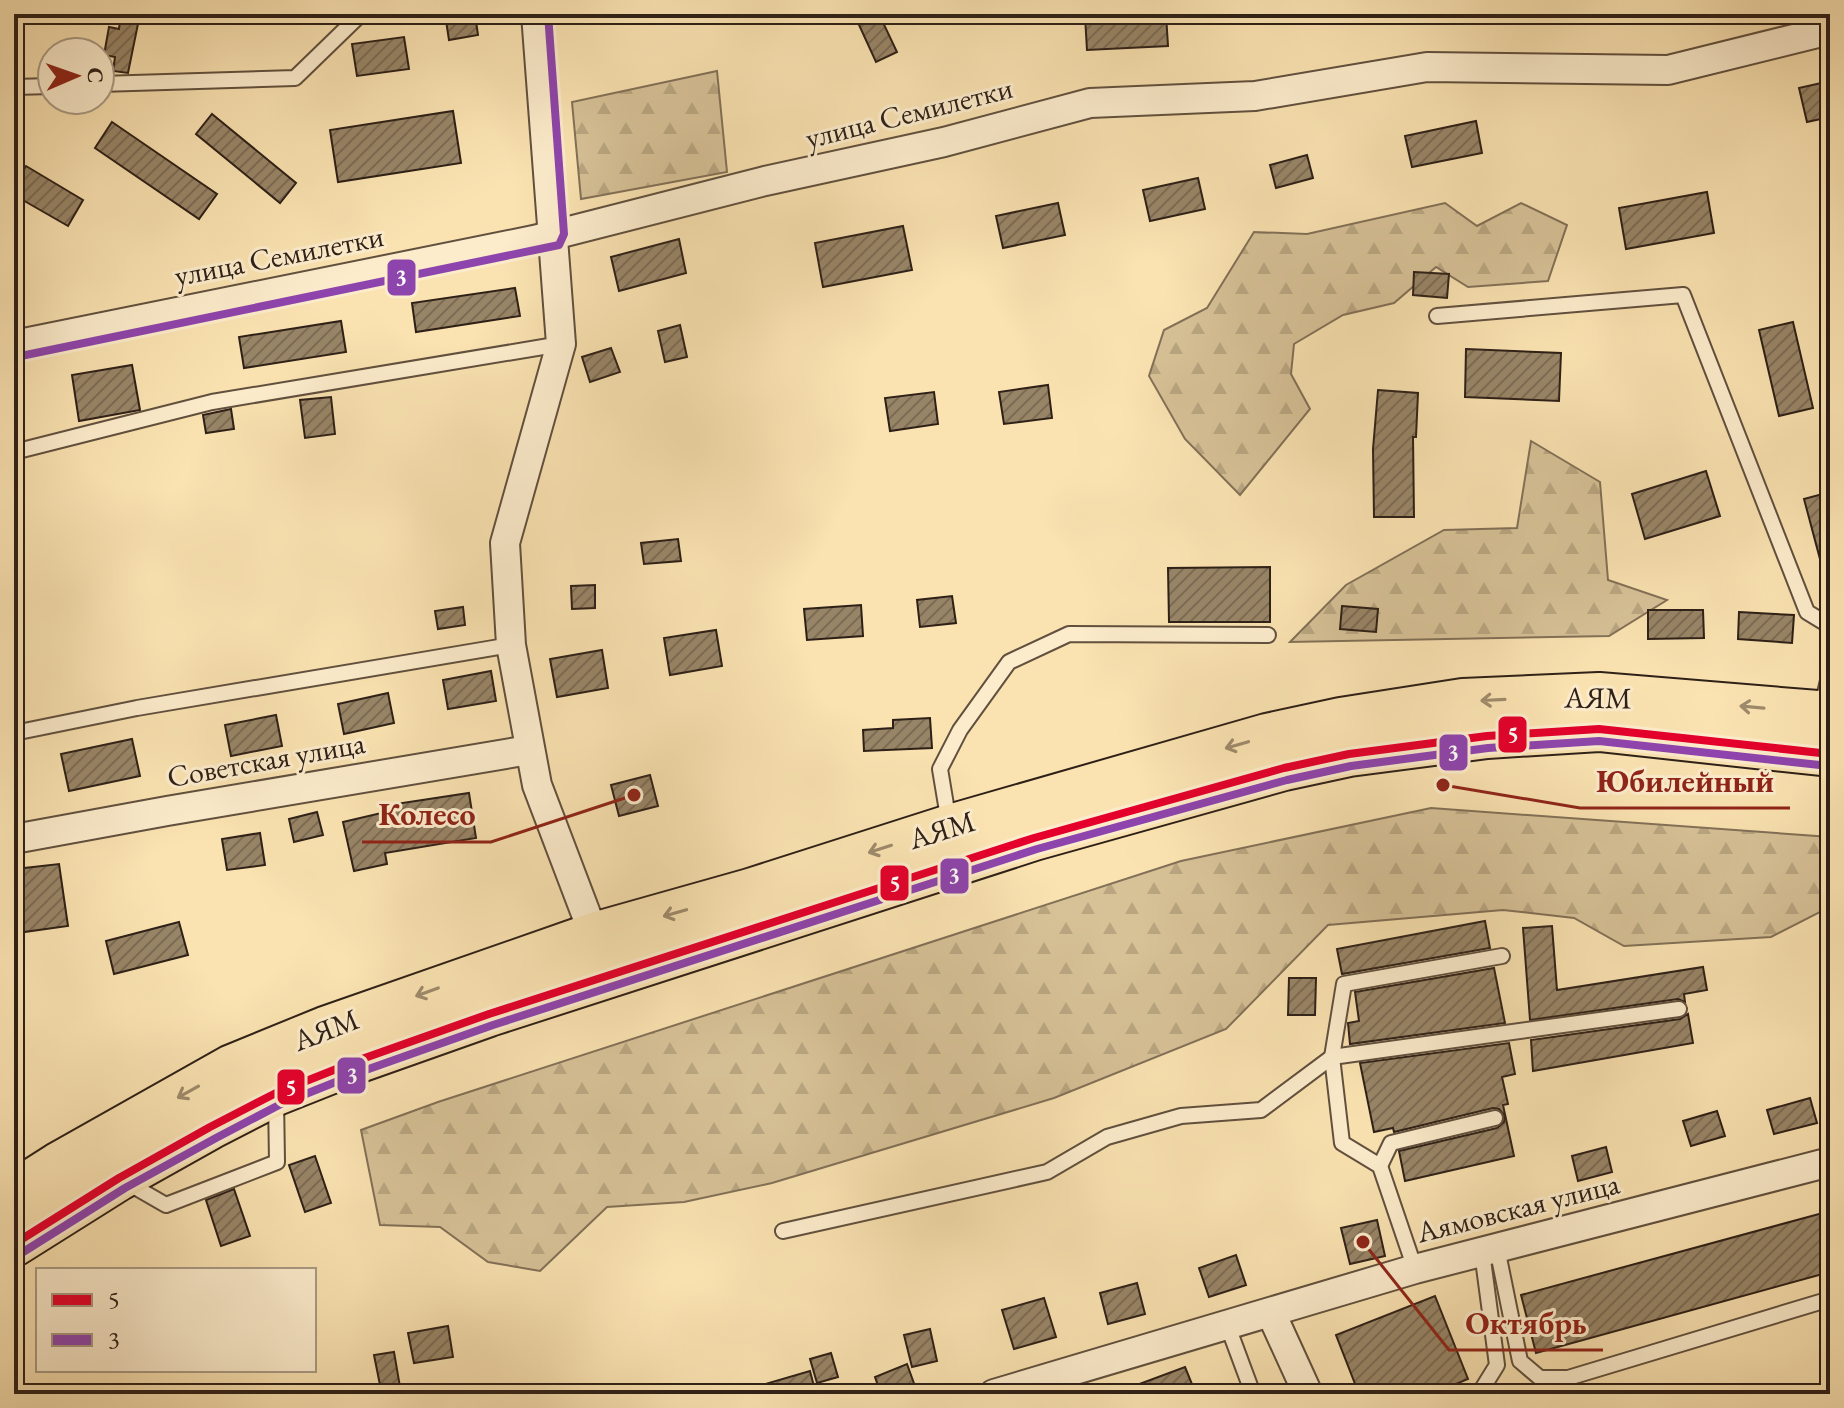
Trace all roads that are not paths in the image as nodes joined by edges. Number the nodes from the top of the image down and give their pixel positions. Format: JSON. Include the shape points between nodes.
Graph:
{"nodes":[{"id":1,"x":361,"y":14,"type":"edge"},
{"id":2,"x":536,"y":14,"type":"edge"},
{"id":3,"x":1830,"y":30,"type":"edge"},
{"id":4,"x":116,"y":84,"type":"edge"},
{"id":5,"x":36,"y":86,"type":"edge"},
{"id":6,"x":14,"y":87,"type":"edge"},
{"id":7,"x":552,"y":235,"type":"junction"},
{"id":8,"x":1437,"y":316,"type":"dead end"},
{"id":9,"x":561,"y":344,"type":"junction"},
{"id":10,"x":14,"y":345,"type":"edge"},
{"id":11,"x":14,"y":452,"type":"edge"},
{"id":12,"x":1830,"y":626,"type":"edge"},
{"id":13,"x":1268,"y":635,"type":"dead end"},
{"id":14,"x":511,"y":645,"type":"junction"},
{"id":15,"x":1828,"y":713,"type":"edge"},
{"id":16,"x":14,"y":733,"type":"edge"},
{"id":17,"x":529,"y":750,"type":"junction"},
{"id":18,"x":950,"y":827,"type":"junction"},
{"id":19,"x":14,"y":839,"type":"edge"},
{"id":20,"x":594,"y":935,"type":"junction"},
{"id":21,"x":1502,"y":956,"type":"dead end"},
{"id":22,"x":1679,"y":1009,"type":"dead end"},
{"id":23,"x":1332,"y":1057,"type":"junction"},
{"id":24,"x":276,"y":1093,"type":"junction"},
{"id":25,"x":1495,"y":1118,"type":"dead end"},
{"id":26,"x":1830,"y":1162,"type":"edge"},
{"id":27,"x":1380,"y":1166,"type":"junction"},
{"id":28,"x":119,"y":1178,"type":"junction"},
{"id":29,"x":14,"y":1193,"type":"edge"},
{"id":30,"x":783,"y":1231,"type":"dead end"},
{"id":31,"x":14,"y":1244,"type":"edge"},
{"id":32,"x":1490,"y":1250,"type":"junction"},
{"id":33,"x":1415,"y":1269,"type":"junction"},
{"id":34,"x":1830,"y":1299,"type":"edge"},
{"id":35,"x":1271,"y":1313,"type":"junction"},
{"id":36,"x":1227,"y":1324,"type":"junction"},
{"id":37,"x":1070,"y":1384,"type":"edge"},
{"id":38,"x":994,"y":1394,"type":"edge"},
{"id":39,"x":1253,"y":1394,"type":"edge"},
{"id":40,"x":1308,"y":1394,"type":"edge"},
{"id":41,"x":1479,"y":1394,"type":"edge"}],
"edges":[{"from":1,"to":4,"type":"lane","via":[[295,78]]},
{"from":2,"to":7,"type":"street"},
{"from":3,"to":7,"type":"street","name":"улица Семилетки","via":[[1668,70],[1427,67],[1255,96],[1090,103]]},
{"from":5,"to":6,"type":"lane"},
{"from":7,"to":9,"type":"street"},
{"from":7,"to":10,"type":"street","name":"улица Семилетки"},
{"from":8,"to":12,"type":"lane","via":[[1683,295],[1807,612]]},
{"from":9,"to":11,"type":"lane","via":[[212,402]]},
{"from":9,"to":14,"type":"street","via":[[505,543]]},
{"from":13,"to":18,"type":"lane","via":[[1069,634],[1009,662],[960,730],[940,769]]},
{"from":14,"to":16,"type":"lane"},
{"from":14,"to":17,"type":"street"},
{"from":15,"to":18,"type":"highway","name":"АЯМ","one_way":true,"via":[[1599,695],[1463,701],[1267,736]]},
{"from":15,"to":24,"type":"highway","name":"АЯМ","via":[[1487,736],[1284,768],[1034,838],[489,1014]]},
{"from":17,"to":19,"type":"street","name":"Советская улица"},
{"from":17,"to":20,"type":"street","via":[[537,785]]},
{"from":18,"to":20,"type":"highway","name":"АЯМ","one_way":true},
{"from":20,"to":29,"type":"highway","name":"АЯМ","one_way":true,"via":[[232,1067]]},
{"from":21,"to":23,"type":"lane","via":[[1344,984]]},
{"from":22,"to":23,"type":"lane"},
{"from":23,"to":27,"type":"lane","via":[[1342,1143]]},
{"from":23,"to":30,"type":"lane","via":[[1261,1110],[1181,1116],[1107,1137],[1047,1172]]},
{"from":24,"to":28,"type":"highway","name":"АЯМ"},
{"from":24,"to":28,"type":"lane","via":[[277,1162],[166,1205]]},
{"from":25,"to":27,"type":"lane","via":[[1391,1143]]},
{"from":26,"to":32,"type":"street","name":"Аямовская улица"},
{"from":27,"to":33,"type":"lane"},
{"from":28,"to":31,"type":"highway","name":"АЯМ"},
{"from":32,"to":33,"type":"street","name":"Аямовская улица"},
{"from":32,"to":34,"type":"lane","via":[[1520,1361],[1540,1378],[1568,1378]]},
{"from":32,"to":41,"type":"lane","via":[[1497,1365]]},
{"from":33,"to":35,"type":"street","name":"Аямовская улица"},
{"from":35,"to":36,"type":"street","name":"Аямовская улица"},
{"from":35,"to":40,"type":"street"},
{"from":36,"to":37,"type":"street","name":"Аямовская улица"},
{"from":36,"to":39,"type":"lane"},
{"from":37,"to":38,"type":"street","name":"Аямовская улица"}]}
